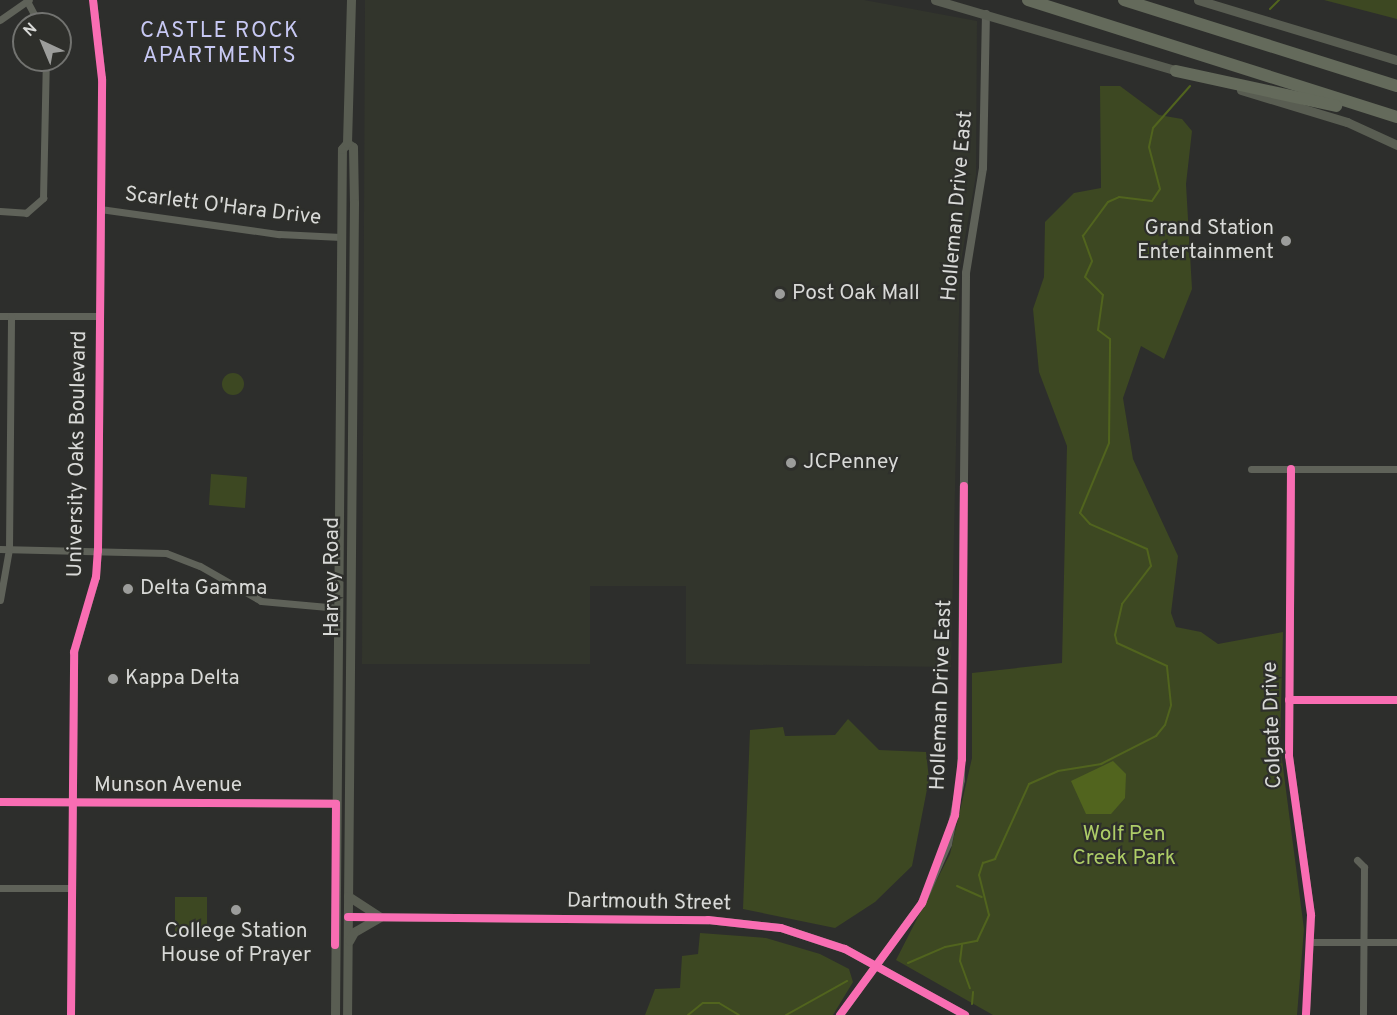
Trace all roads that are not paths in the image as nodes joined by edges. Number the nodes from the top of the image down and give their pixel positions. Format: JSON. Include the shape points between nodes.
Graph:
{"nodes":[{"id":1,"x":93,"y":0,"type":"edge"},
{"id":2,"x":351,"y":0,"type":"edge"},
{"id":3,"x":935,"y":0,"type":"edge"},
{"id":4,"x":1028,"y":0,"type":"edge"},
{"id":5,"x":1124,"y":0,"type":"edge"},
{"id":6,"x":1198,"y":0,"type":"edge"},
{"id":7,"x":28,"y":1,"type":"edge"},
{"id":8,"x":986,"y":14,"type":"junction"},
{"id":9,"x":0,"y":20,"type":"edge"},
{"id":10,"x":1397,"y":60,"type":"edge"},
{"id":11,"x":1176,"y":70,"type":"junction"},
{"id":12,"x":46,"y":72,"type":"edge"},
{"id":13,"x":1397,"y":86,"type":"edge"},
{"id":14,"x":1397,"y":119,"type":"edge"},
{"id":15,"x":347,"y":144,"type":"junction"},
{"id":16,"x":1397,"y":145,"type":"edge"},
{"id":17,"x":100,"y":209,"type":"junction"},
{"id":18,"x":0,"y":211,"type":"edge"},
{"id":19,"x":341,"y":237,"type":"junction"},
{"id":20,"x":353,"y":267,"type":"junction"},
{"id":21,"x":0,"y":316,"type":"edge"},
{"id":22,"x":11,"y":316,"type":"junction"},
{"id":23,"x":99,"y":316,"type":"junction"},
{"id":24,"x":352,"y":396,"type":"junction"},
{"id":25,"x":340,"y":398,"type":"junction"},
{"id":26,"x":1251,"y":469,"type":"dead end"},
{"id":27,"x":1291,"y":469,"type":"junction"},
{"id":28,"x":1397,"y":469,"type":"edge"},
{"id":29,"x":340,"y":506,"type":"junction"},
{"id":30,"x":351,"y":547,"type":"junction"},
{"id":31,"x":0,"y":549,"type":"edge"},
{"id":32,"x":9,"y":549,"type":"junction"},
{"id":33,"x":98,"y":551,"type":"junction"},
{"id":34,"x":0,"y":600,"type":"edge"},
{"id":35,"x":339,"y":608,"type":"junction"},
{"id":36,"x":350,"y":646,"type":"junction"},
{"id":37,"x":1289,"y":700,"type":"junction"},
{"id":38,"x":1397,"y":700,"type":"edge"},
{"id":39,"x":349,"y":777,"type":"junction"},
{"id":40,"x":0,"y":802,"type":"edge"},
{"id":41,"x":75,"y":804,"type":"junction"},
{"id":42,"x":336,"y":804,"type":"junction"},
{"id":43,"x":348,"y":839,"type":"junction"},
{"id":44,"x":1357,"y":860,"type":"dead end"},
{"id":45,"x":336,"y":886,"type":"junction"},
{"id":46,"x":0,"y":888,"type":"edge"},
{"id":47,"x":72,"y":888,"type":"junction"},
{"id":48,"x":348,"y":896,"type":"junction"},
{"id":49,"x":348,"y":917,"type":"junction"},
{"id":50,"x":380,"y":917,"type":"junction"},
{"id":51,"x":1364,"y":941,"type":"junction"},
{"id":52,"x":1311,"y":942,"type":"junction"},
{"id":53,"x":1397,"y":942,"type":"edge"},
{"id":54,"x":335,"y":945,"type":"junction"},
{"id":55,"x":348,"y":946,"type":"junction"},
{"id":56,"x":877,"y":966,"type":"junction"},
{"id":57,"x":71,"y":1015,"type":"edge"},
{"id":58,"x":335,"y":1015,"type":"edge"},
{"id":59,"x":347,"y":1015,"type":"edge"},
{"id":60,"x":840,"y":1015,"type":"edge"},
{"id":61,"x":965,"y":1015,"type":"edge"},
{"id":62,"x":1306,"y":1015,"type":"edge"},
{"id":63,"x":1363,"y":1015,"type":"edge"}],
"edges":[{"from":1,"to":17,"type":"street","name":"University Oaks Boulevard","via":[[102,79]]},
{"from":2,"to":15,"type":"main road","name":"Harvey Road"},
{"from":3,"to":8,"type":"main road"},
{"from":4,"to":14,"type":"highway"},
{"from":5,"to":13,"type":"highway"},
{"from":6,"to":10,"type":"main road"},
{"from":7,"to":9,"type":"street"},
{"from":8,"to":11,"type":"main road"},
{"from":8,"to":56,"type":"street","name":"Holleman Drive East","via":[[983,168],[966,273],[961,780],[937,874]]},
{"from":11,"to":14,"type":"highway"},
{"from":11,"to":16,"type":"main road","via":[[1347,122]]},
{"from":12,"to":18,"type":"street","via":[[43,198],[26,213]]},
{"from":15,"to":19,"type":"main road","name":"Harvey Road","via":[[342,149]]},
{"from":15,"to":20,"type":"main road","name":"Harvey Road","via":[[353,147]]},
{"from":17,"to":19,"type":"street","name":"Scarlett O'Hara Drive","via":[[279,234]]},
{"from":17,"to":23,"type":"street","name":"University Oaks Boulevard"},
{"from":19,"to":20,"type":"main road","via":[[347,239],[347,262]]},
{"from":19,"to":25,"type":"main road","name":"Harvey Road"},
{"from":20,"to":24,"type":"main road","name":"Harvey Road"},
{"from":21,"to":22,"type":"street"},
{"from":22,"to":23,"type":"street"},
{"from":22,"to":32,"type":"street"},
{"from":23,"to":33,"type":"street","name":"University Oaks Boulevard"},
{"from":24,"to":25,"type":"main road"},
{"from":24,"to":30,"type":"main road","name":"Harvey Road"},
{"from":25,"to":29,"type":"main road","name":"Harvey Road"},
{"from":26,"to":27,"type":"street"},
{"from":27,"to":28,"type":"street"},
{"from":27,"to":37,"type":"street","name":"Colgate Drive"},
{"from":29,"to":30,"type":"main road","via":[[345,514],[345,542]]},
{"from":29,"to":35,"type":"main road","name":"Harvey Road"},
{"from":30,"to":36,"type":"main road","name":"Harvey Road"},
{"from":31,"to":32,"type":"street"},
{"from":32,"to":33,"type":"street"},
{"from":32,"to":34,"type":"street"},
{"from":33,"to":35,"type":"street","via":[[166,553],[200,566],[261,601]]},
{"from":33,"to":41,"type":"street","name":"University Oaks Boulevard","via":[[96,577],[74,652]]},
{"from":35,"to":36,"type":"main road","via":[[344,610]]},
{"from":35,"to":42,"type":"main road","name":"Harvey Road"},
{"from":36,"to":39,"type":"main road","name":"Harvey Road"},
{"from":37,"to":38,"type":"street"},
{"from":37,"to":52,"type":"street","name":"Colgate Drive","via":[[1289,756]]},
{"from":39,"to":42,"type":"main road"},
{"from":39,"to":43,"type":"main road","name":"Harvey Road"},
{"from":40,"to":41,"type":"street","name":"Munson Avenue"},
{"from":41,"to":42,"type":"street","name":"Munson Avenue"},
{"from":41,"to":47,"type":"street","name":"University Oaks Boulevard"},
{"from":42,"to":43,"type":"main road"},
{"from":42,"to":45,"type":"main road","name":"Harvey Road"},
{"from":43,"to":48,"type":"main road","name":"Harvey Road"},
{"from":44,"to":51,"type":"street","via":[[1364,867]]},
{"from":45,"to":49,"type":"main road"},
{"from":45,"to":54,"type":"main road","name":"Harvey Road"},
{"from":46,"to":47,"type":"street"},
{"from":47,"to":57,"type":"street","name":"University Oaks Boulevard"},
{"from":48,"to":49,"type":"main road","name":"Harvey Road"},
{"from":48,"to":50,"type":"main road"},
{"from":49,"to":50,"type":"street","name":"Dartmouth Street"},
{"from":49,"to":54,"type":"main road"},
{"from":49,"to":55,"type":"main road","name":"Harvey Road"},
{"from":50,"to":55,"type":"main road","via":[[354,932]]},
{"from":50,"to":56,"type":"street","name":"Dartmouth Street","via":[[726,922],[781,928]]},
{"from":51,"to":52,"type":"street"},
{"from":51,"to":53,"type":"street"},
{"from":51,"to":63,"type":"street"},
{"from":52,"to":62,"type":"street","name":"Colgate Drive"},
{"from":54,"to":58,"type":"main road","name":"Harvey Road"},
{"from":55,"to":59,"type":"main road","name":"Harvey Road"},
{"from":56,"to":60,"type":"street","name":"Holleman Drive East"},
{"from":56,"to":61,"type":"street","name":"Dartmouth Street"}]}
